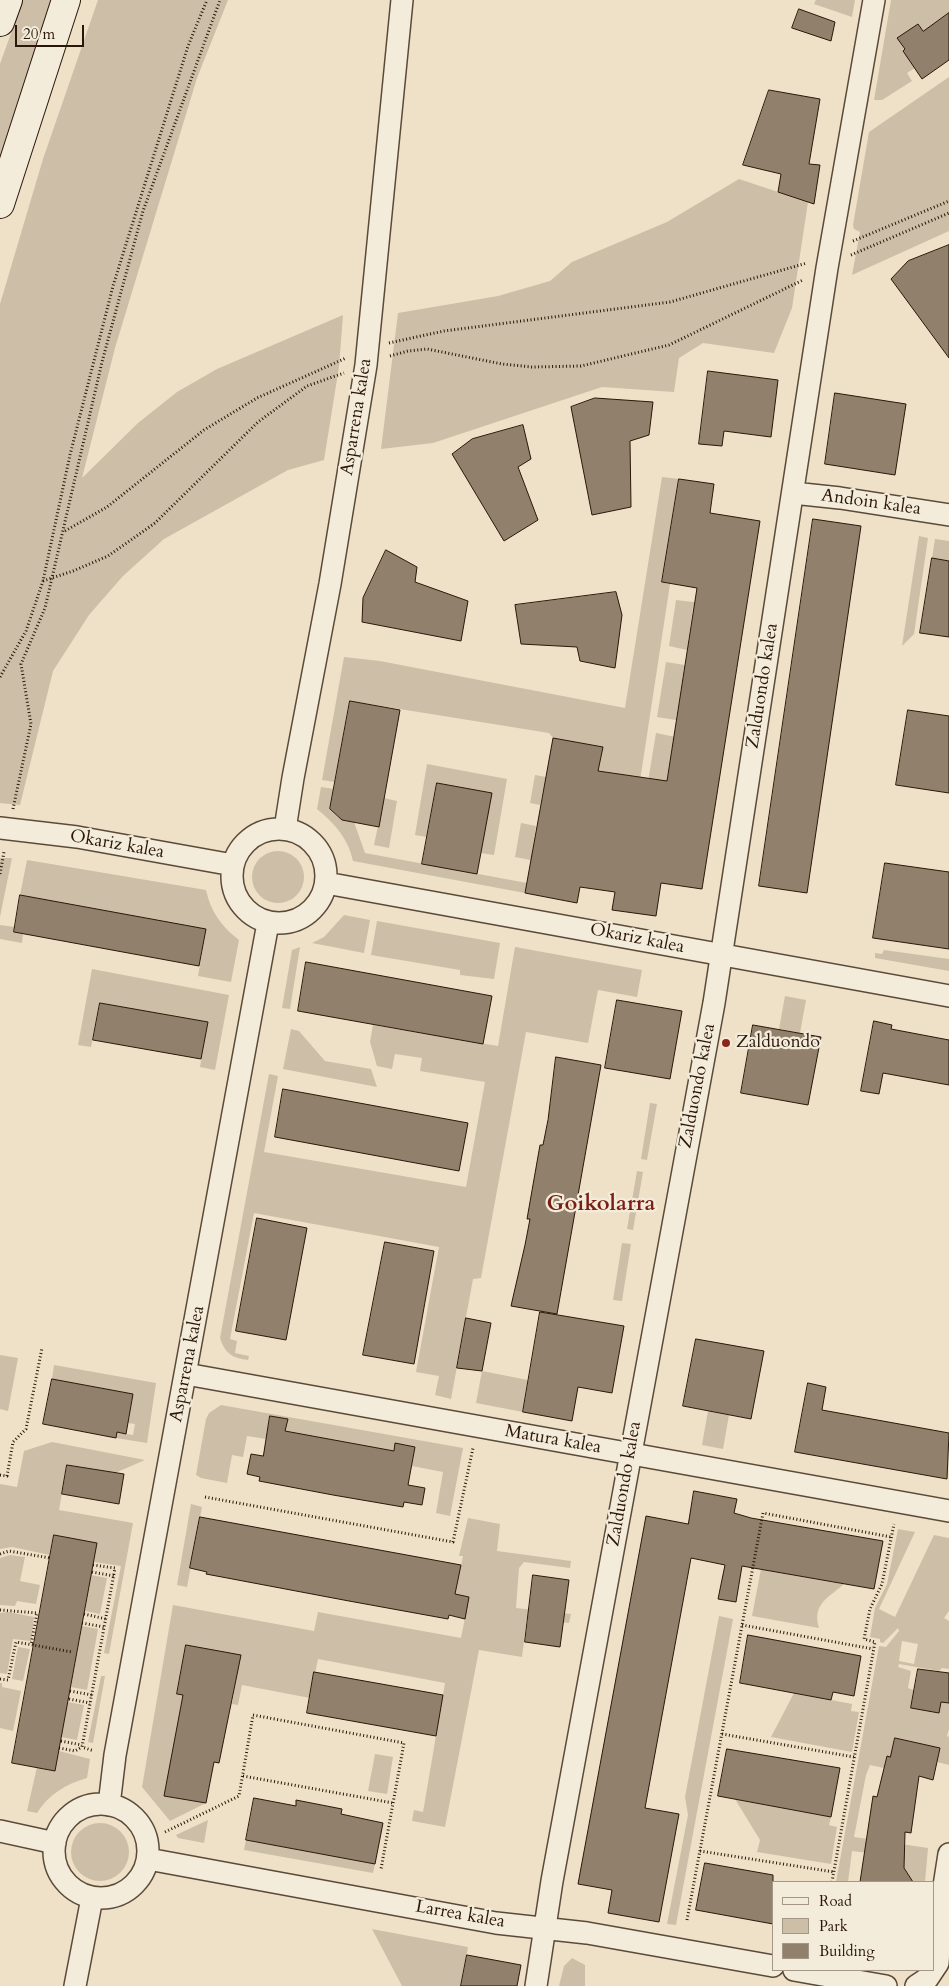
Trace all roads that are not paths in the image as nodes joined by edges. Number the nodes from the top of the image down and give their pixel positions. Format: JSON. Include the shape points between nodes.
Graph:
{"nodes":[{"id":1,"x":8,"y":0,"type":"edge"},
{"id":2,"x":66,"y":0,"type":"edge"},
{"id":3,"x":402,"y":0,"type":"edge"},
{"id":4,"x":874,"y":0,"type":"edge"},
{"id":5,"x":0,"y":22,"type":"edge"},
{"id":6,"x":0,"y":204,"type":"edge"},
{"id":7,"x":793,"y":493,"type":"junction"},
{"id":8,"x":949,"y":515,"type":"edge"},
{"id":9,"x":6,"y":821,"type":"edge"},
{"id":10,"x":286,"y":830,"type":"junction"},
{"id":11,"x":233,"y":865,"type":"junction"},
{"id":12,"x":326,"y":883,"type":"junction"},
{"id":13,"x":268,"y":923,"type":"junction"},
{"id":14,"x":721,"y":955,"type":"junction"},
{"id":15,"x":949,"y":996,"type":"edge"},
{"id":16,"x":186,"y":1374,"type":"junction"},
{"id":17,"x":631,"y":1454,"type":"junction"},
{"id":18,"x":949,"y":1511,"type":"edge"},
{"id":19,"x":109,"y":1805,"type":"junction"},
{"id":20,"x":0,"y":1831,"type":"edge"},
{"id":21,"x":54,"y":1843,"type":"junction"},
{"id":22,"x":949,"y":1854,"type":"edge"},
{"id":23,"x":148,"y":1859,"type":"junction"},
{"id":24,"x":92,"y":1898,"type":"junction"},
{"id":25,"x":544,"y":1927,"type":"junction"},
{"id":26,"x":772,"y":1966,"type":"edge"},
{"id":27,"x":934,"y":1969,"type":"edge"},
{"id":28,"x":800,"y":1971,"type":"edge"},
{"id":29,"x":933,"y":1971,"type":"edge"},
{"id":30,"x":75,"y":1986,"type":"edge"},
{"id":31,"x":536,"y":1986,"type":"edge"},
{"id":32,"x":886,"y":1986,"type":"edge"},
{"id":33,"x":916,"y":1986,"type":"edge"}],
"edges":[{"from":1,"to":5,"type":"main road"},
{"from":2,"to":6,"type":"main road"},
{"from":3,"to":10,"type":"street","name":"Asparrena kalea","via":[[367,357]]},
{"from":4,"to":7,"type":"street","name":"Zalduondo kalea","via":[[833,241],[820,265]]},
{"from":7,"to":8,"type":"street","name":"Andoin kalea"},
{"from":7,"to":14,"type":"street","name":"Zalduondo kalea"},
{"from":9,"to":11,"type":"street","name":"Okariz kalea","via":[[77,838]]},
{"from":10,"to":11,"type":"street","via":[[268,830],[252,837],[240,849]]},
{"from":10,"to":12,"type":"street","via":[[303,835],[317,848],[325,864]]},
{"from":11,"to":13,"type":"street","via":[[232,884],[239,902],[253,916]]},
{"from":12,"to":13,"type":"street","via":[[317,903],[301,918],[286,923]]},
{"from":12,"to":14,"type":"street","name":"Okariz kalea"},
{"from":13,"to":16,"type":"street","name":"Asparrena kalea"},
{"from":14,"to":15,"type":"street","name":"Okariz kalea"},
{"from":14,"to":17,"type":"street","name":"Zalduondo kalea"},
{"from":16,"to":17,"type":"street","name":"Matura kalea"},
{"from":16,"to":19,"type":"street","name":"Asparrena kalea","via":[[117,1745]]},
{"from":17,"to":18,"type":"street","name":"Matura kalea"},
{"from":17,"to":25,"type":"street","name":"Zalduondo kalea"},
{"from":19,"to":21,"type":"street","via":[[94,1804],[80,1809],[64,1823]]},
{"from":19,"to":23,"type":"street","via":[[123,1809],[144,1830]]},
{"from":20,"to":21,"type":"street"},
{"from":21,"to":24,"type":"street","via":[[58,1872],[66,1884]]},
{"from":22,"to":27,"type":"street","via":[[938,1963]]},
{"from":23,"to":24,"type":"street","via":[[141,1876],[128,1890],[111,1898]]},
{"from":23,"to":25,"type":"street","name":"Larrea kalea","via":[[496,1923]]},
{"from":24,"to":30,"type":"street"},
{"from":25,"to":26,"type":"street","name":"Larrea kalea"},
{"from":25,"to":31,"type":"street","name":"Zalduondo kalea"},
{"from":28,"to":32,"type":"street"},
{"from":29,"to":33,"type":"street"}]}
